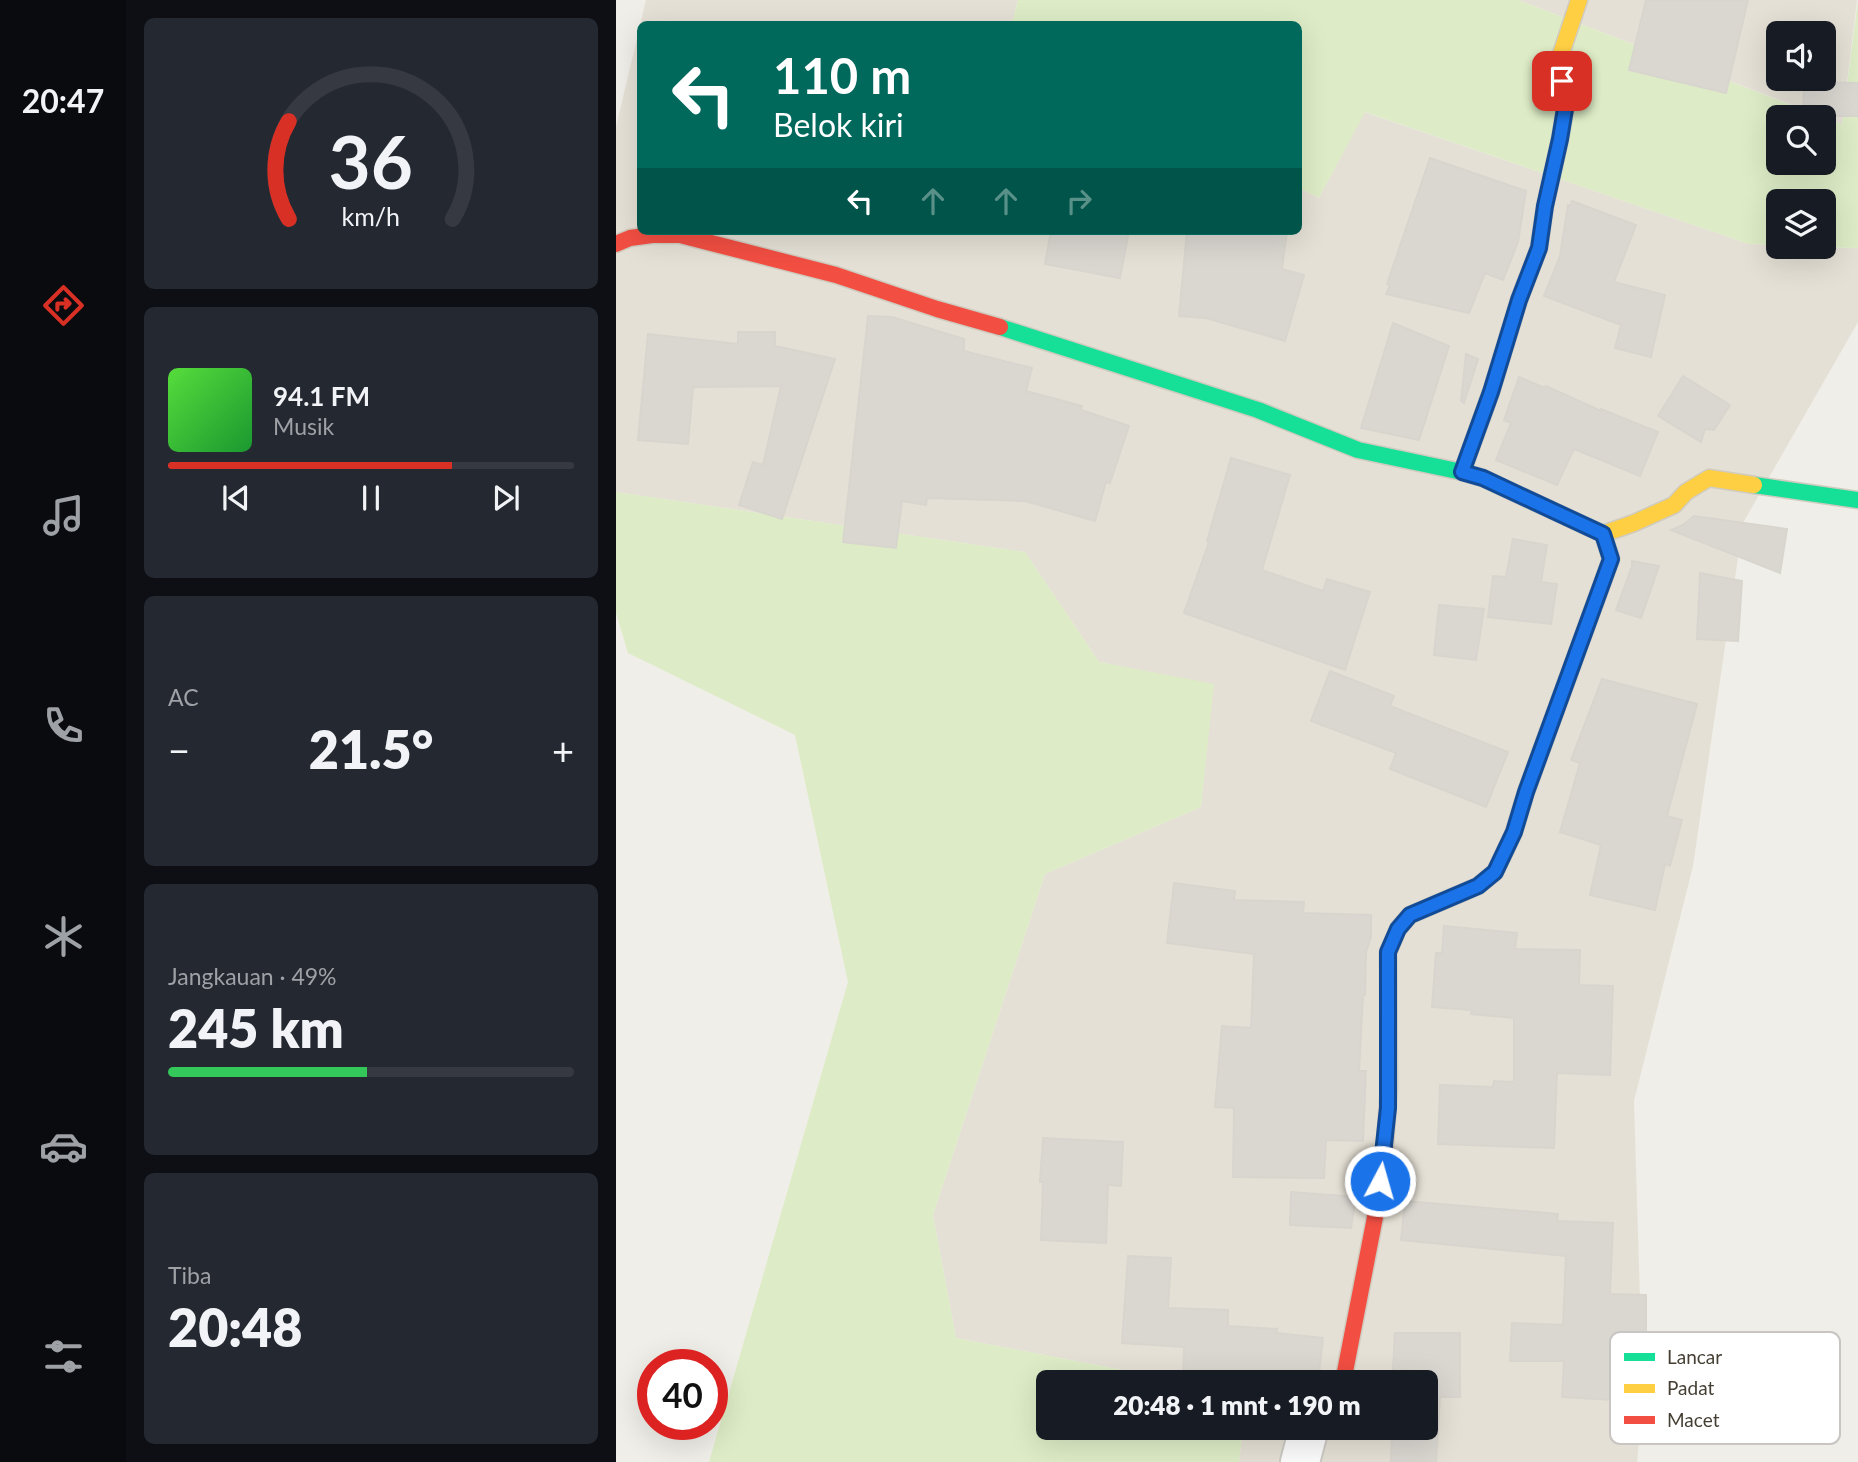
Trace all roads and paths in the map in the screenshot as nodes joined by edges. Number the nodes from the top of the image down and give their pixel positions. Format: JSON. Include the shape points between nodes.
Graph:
{"nodes":[{"id":1,"x":1579,"y":0,"type":"edge"},
{"id":2,"x":616,"y":244,"type":"edge"},
{"id":3,"x":1462,"y":472,"type":"junction"},
{"id":4,"x":1858,"y":500,"type":"edge"},
{"id":5,"x":1603,"y":534,"type":"junction"},
{"id":6,"x":1345,"y":1370,"type":"edge"},
{"id":7,"x":1306,"y":1440,"type":"edge"},
{"id":8,"x":1300,"y":1462,"type":"edge"}],
"edges":[{"from":1,"to":3,"type":"street","via":[[1559,60],[1566,103],[1539,248]]},
{"from":2,"to":3,"type":"street","via":[[630,238],[680,235],[836,275],[1258,410],[1358,450]]},
{"from":3,"to":5,"type":"street"},
{"from":4,"to":5,"type":"street","via":[[1709,478],[1674,505]]},
{"from":5,"to":6,"type":"street","via":[[1611,559],[1514,832],[1495,872],[1478,886],[1410,915],[1388,952],[1388,1108],[1370,1252]]},
{"from":7,"to":8,"type":"street"}]}
